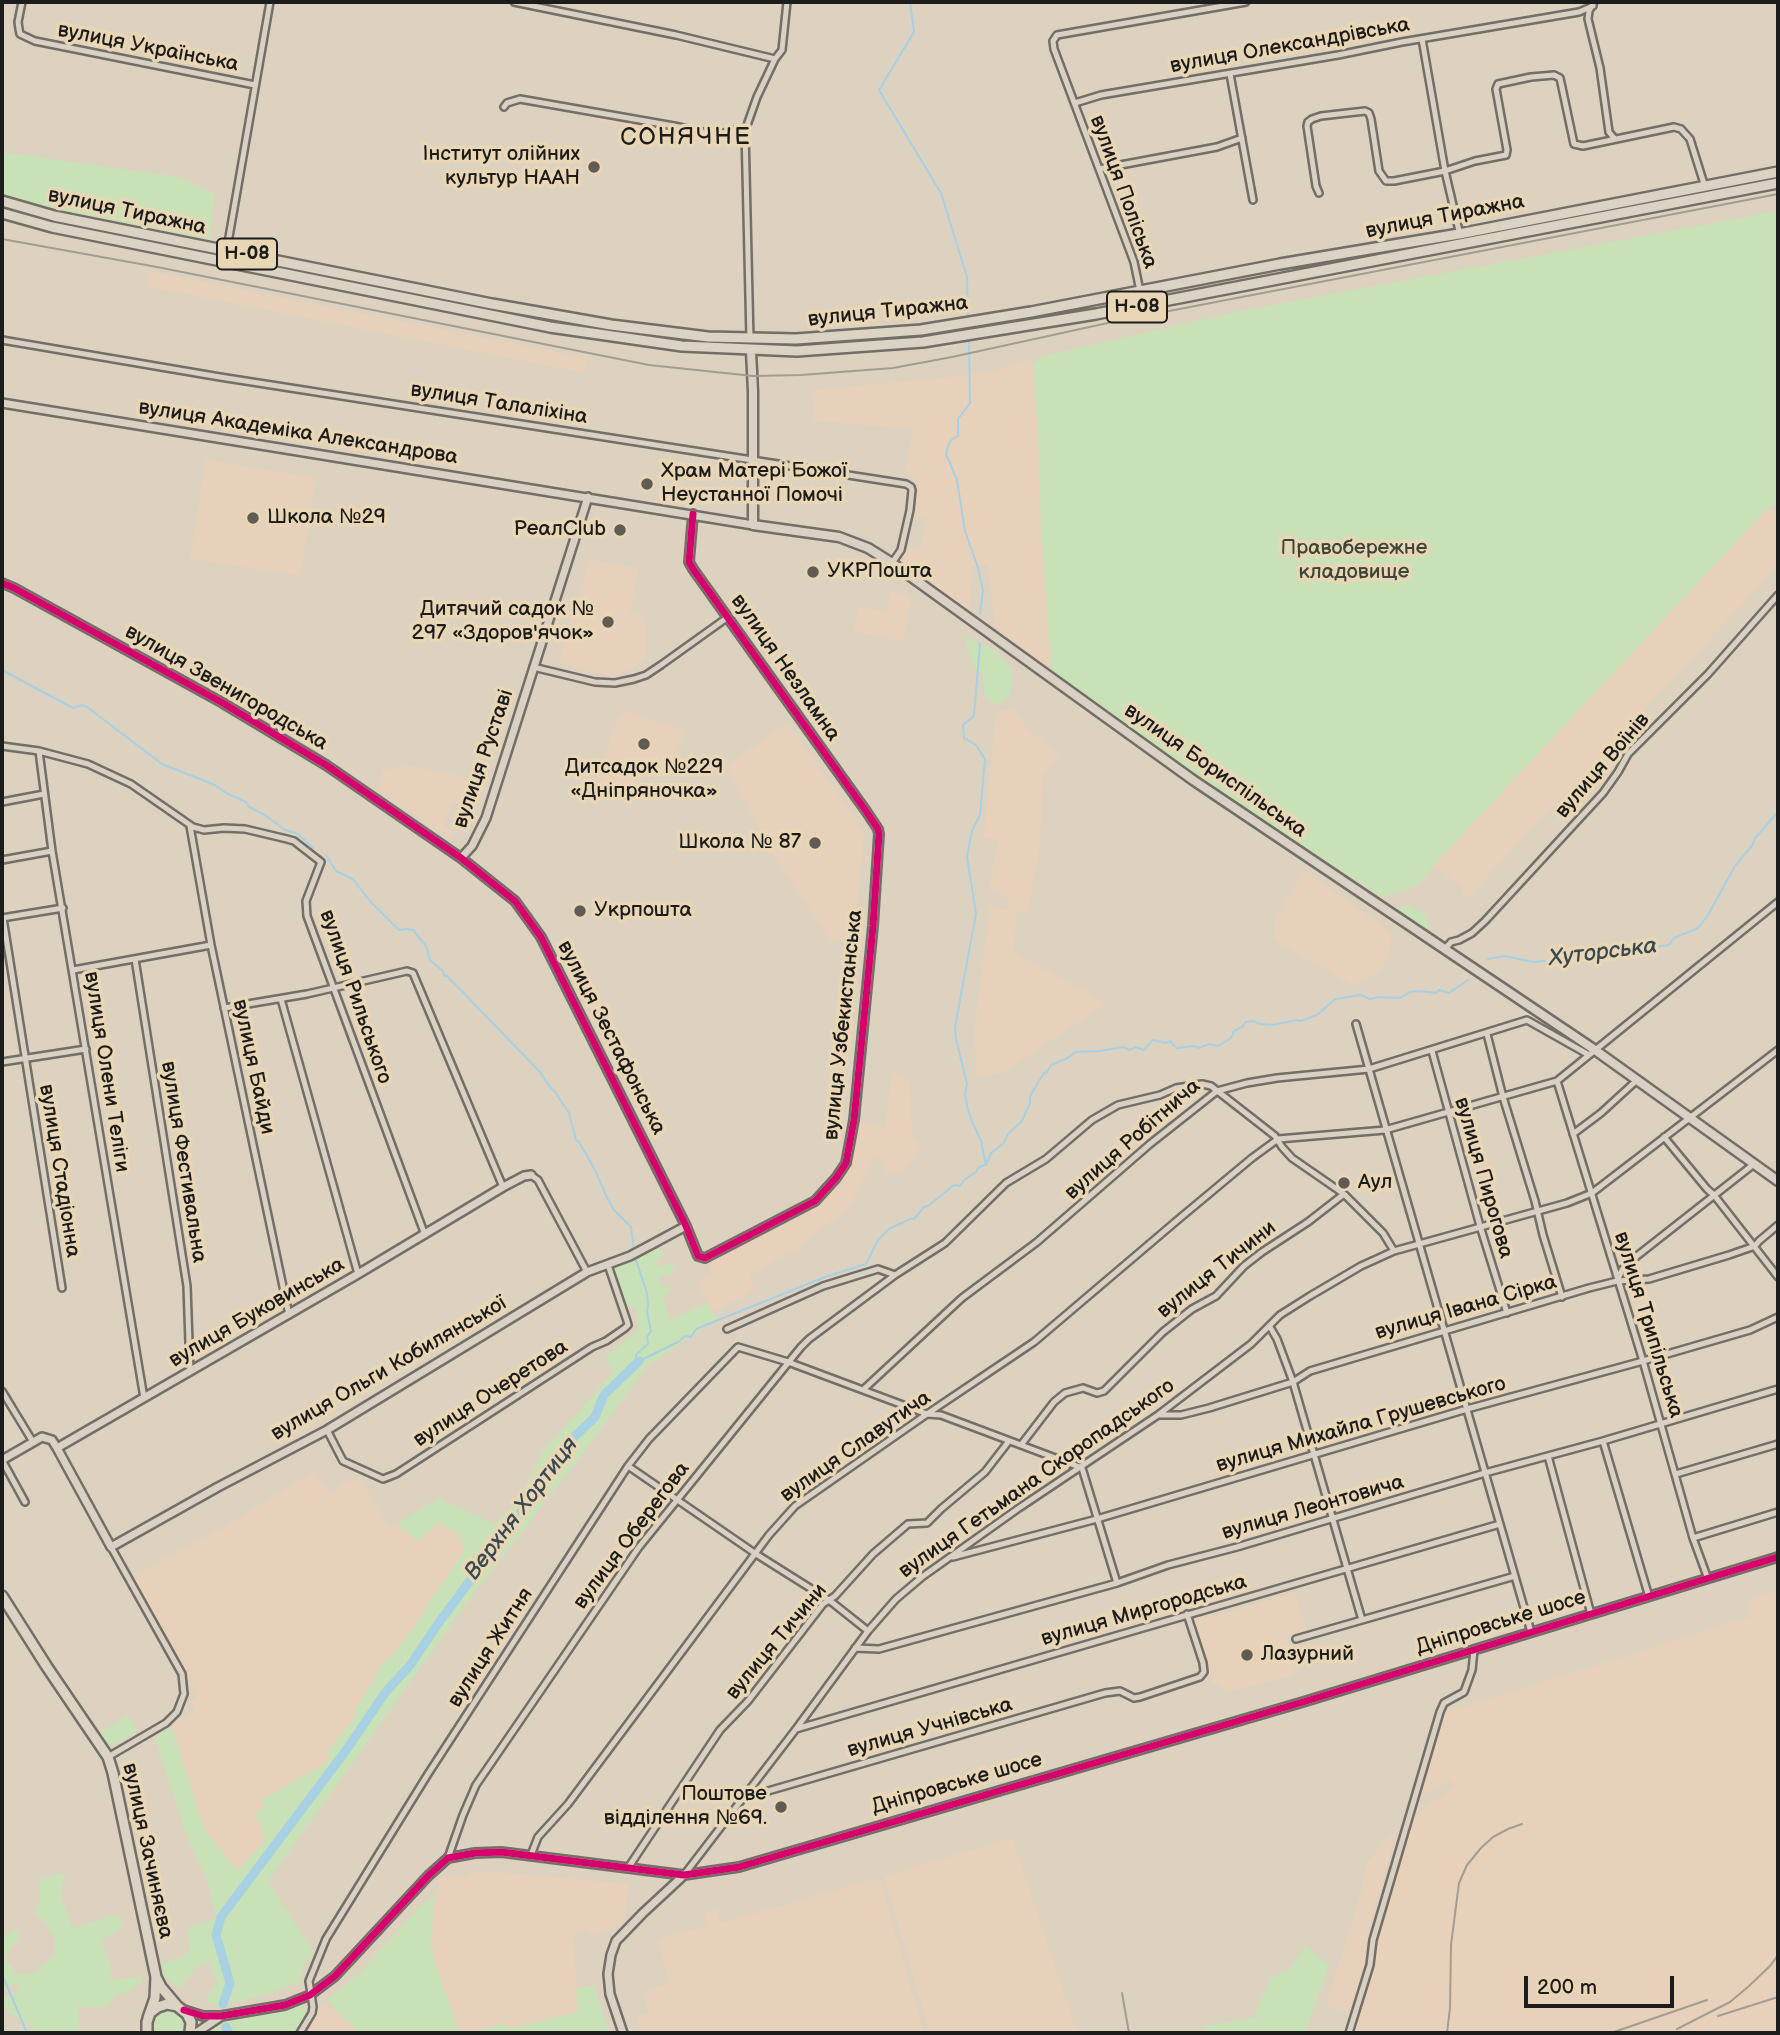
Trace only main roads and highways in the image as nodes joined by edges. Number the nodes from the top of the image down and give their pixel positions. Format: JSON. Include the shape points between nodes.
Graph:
{"nodes":[{"id":1,"x":1778,"y":172,"type":"edge"},
{"id":2,"x":1778,"y":183,"type":"edge"},
{"id":3,"x":2,"y":201,"type":"edge"},
{"id":4,"x":2,"y":213,"type":"edge"},
{"id":5,"x":226,"y":255,"type":"junction"},
{"id":6,"x":1282,"y":264,"type":"junction"},
{"id":7,"x":1286,"y":277,"type":"junction"},
{"id":8,"x":1140,"y":291,"type":"junction"},
{"id":9,"x":1144,"y":306,"type":"junction"},
{"id":10,"x":750,"y":339,"type":"junction"},
{"id":11,"x":751,"y":351,"type":"junction"},
{"id":12,"x":1777,"y":1179,"type":"edge"},
{"id":13,"x":2,"y":1596,"type":"edge"},
{"id":14,"x":156,"y":1977,"type":"junction"},
{"id":15,"x":180,"y":2008,"type":"junction"},
{"id":16,"x":148,"y":2018,"type":"junction"},
{"id":17,"x":147,"y":2033,"type":"edge"},
{"id":18,"x":190,"y":2033,"type":"edge"}],
"edges":[{"from":1,"to":6,"type":"main road","name":"вулиця Тиражна","number":"Н-08"},
{"from":2,"to":7,"type":"main road","name":"вулиця Тиражна","number":"Н-08"},
{"from":3,"to":5,"type":"main road","name":"вулиця Тиражна","number":"Н-08"},
{"from":4,"to":5,"type":"main road","name":"вулиця Тиражна","number":"Н-08","via":[[52,227]]},
{"from":5,"to":10,"type":"main road","name":"вулиця Тиражна","number":"Н-08","via":[[611,325]]},
{"from":5,"to":11,"type":"main road","name":"вулиця Тиражна","number":"Н-08","via":[[550,327]]},
{"from":6,"to":7,"type":"main road"},
{"from":6,"to":8,"type":"main road","name":"вулиця Тиражна","number":"Н-08"},
{"from":7,"to":9,"type":"main road","name":"вулиця Тиражна","number":"Н-08"},
{"from":8,"to":9,"type":"main road"},
{"from":8,"to":10,"type":"main road","name":"вулиця Тиражна","number":"Н-08","via":[[921,330]]},
{"from":9,"to":11,"type":"main road","name":"вулиця Тиражна","number":"Н-08","via":[[923,342]]},
{"from":10,"to":11,"type":"main road"},
{"from":11,"to":12,"type":"main road","name":"вулиця Бориспільська","via":[[753,525],[838,537],[868,548],[1193,780]]},
{"from":13,"to":14,"type":"main road","name":"вулиця Зачиняєва","via":[[108,1757]]},
{"from":14,"to":15,"type":"main road"},
{"from":14,"to":16,"type":"main road"},
{"from":15,"to":16,"type":"main road","via":[[162,2005]]},
{"from":15,"to":18,"type":"main road","via":[[191,2022]]},
{"from":16,"to":17,"type":"main road"}]}
